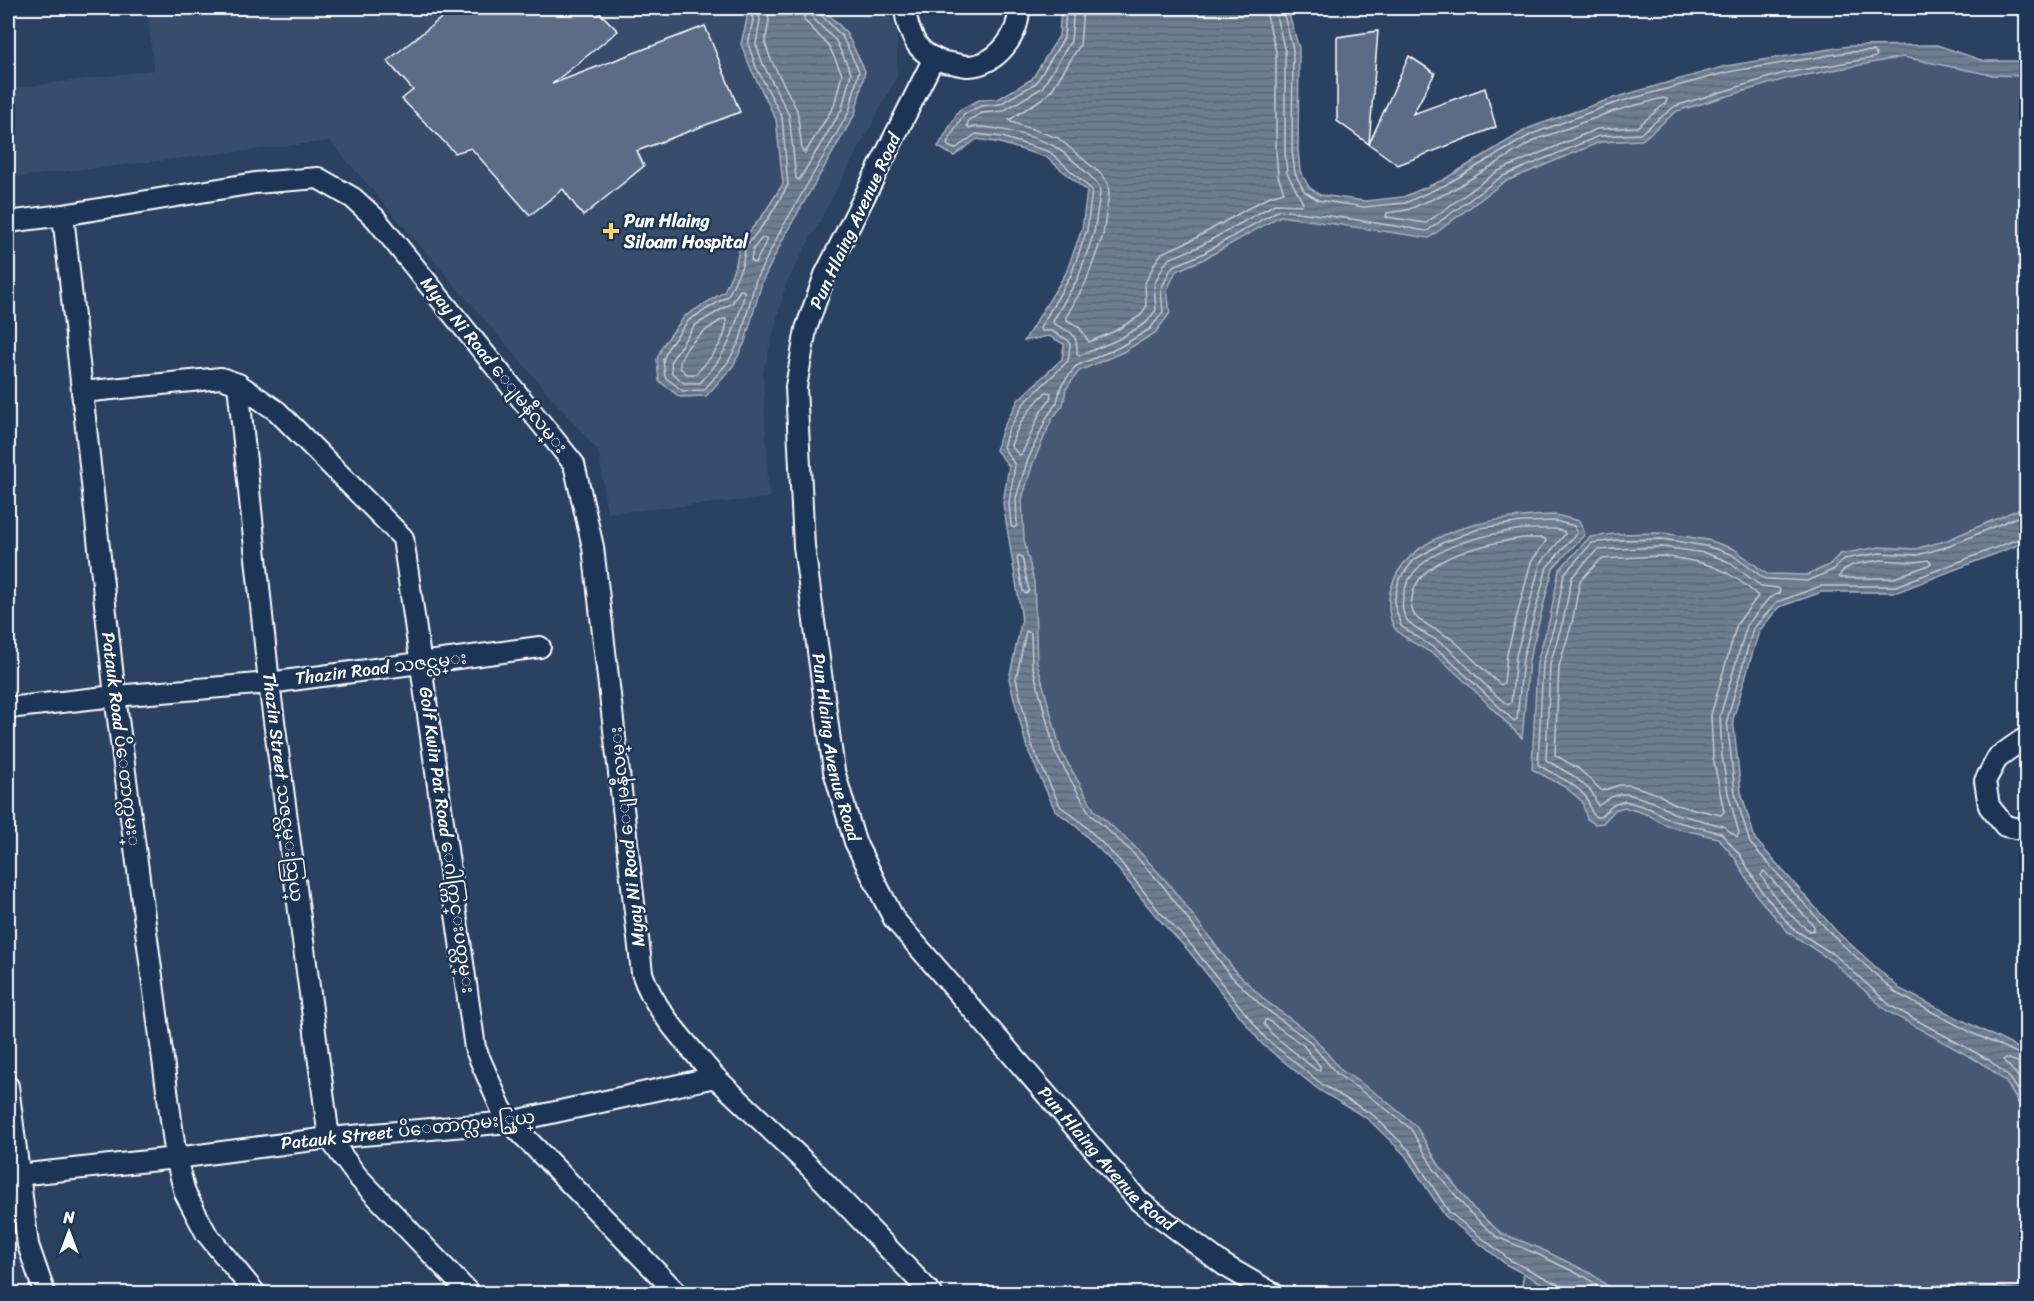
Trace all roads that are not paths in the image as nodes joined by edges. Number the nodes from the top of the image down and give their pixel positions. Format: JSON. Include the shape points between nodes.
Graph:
{"nodes":[{"id":1,"x":905,"y":8,"type":"edge"},
{"id":2,"x":1019,"y":8,"type":"edge"},
{"id":3,"x":934,"y":58,"type":"junction"},
{"id":4,"x":63,"y":215,"type":"junction"},
{"id":5,"x":8,"y":222,"type":"edge"},
{"id":6,"x":238,"y":384,"type":"junction"},
{"id":7,"x":82,"y":392,"type":"junction"},
{"id":8,"x":540,"y":647,"type":"dead end"},
{"id":9,"x":421,"y":663,"type":"junction"},
{"id":10,"x":269,"y":683,"type":"junction"},
{"id":11,"x":115,"y":696,"type":"junction"},
{"id":12,"x":8,"y":708,"type":"edge"},
{"id":13,"x":2026,"y":740,"type":"edge"},
{"id":14,"x":2026,"y":830,"type":"edge"},
{"id":15,"x":715,"y":1077,"type":"junction"},
{"id":16,"x":8,"y":1086,"type":"edge"},
{"id":17,"x":510,"y":1122,"type":"junction"},
{"id":18,"x":329,"y":1138,"type":"junction"},
{"id":19,"x":176,"y":1158,"type":"junction"},
{"id":20,"x":13,"y":1176,"type":"edge"},
{"id":21,"x":45,"y":1293,"type":"edge"},
{"id":22,"x":256,"y":1293,"type":"edge"},
{"id":23,"x":470,"y":1293,"type":"edge"},
{"id":24,"x":678,"y":1293,"type":"edge"},
{"id":25,"x":932,"y":1293,"type":"edge"},
{"id":26,"x":1274,"y":1293,"type":"edge"}],
"edges":[{"from":1,"to":3,"type":"street","via":[[907,26],[917,44]]},
{"from":2,"to":3,"type":"street","via":[[1016,30],[998,54],[969,66]]},
{"from":3,"to":26,"type":"street","name":"Pun Hlaing Avenue Road","via":[[825,275],[806,329],[796,387],[804,546],[834,771],[855,842],[894,919],[1139,1201],[1224,1265]]},
{"from":4,"to":5,"type":"street"},
{"from":4,"to":7,"type":"street","name":"Patauk Road ပိေတာက္လမး္"},
{"from":4,"to":15,"type":"street","name":"Myay Ni Road ေျမနီလမ္း","via":[[255,183],[318,178],[353,198],[375,218],[574,464],[593,547],[642,973],[660,1010]]},
{"from":6,"to":7,"type":"street","via":[[221,378]]},
{"from":6,"to":9,"type":"street","name":"Golf Kwin Pat Road ေဂါက္ကြင္းပတ္လမ္း","via":[[277,411],[403,538]]},
{"from":6,"to":10,"type":"street","name":"Thazin Street သဇင္လမ္းသြယ္"},
{"from":7,"to":11,"type":"street","name":"Patauk Road ပိေတာက္လမး္"},
{"from":8,"to":9,"type":"street","name":"Thazin Road သဇင္လမ္း"},
{"from":9,"to":10,"type":"street","name":"Thazin Road သဇင္လမ္း"},
{"from":9,"to":17,"type":"street","name":"Golf Kwin Pat Road ေဂါက္ကြင္းပတ္လမ္း","via":[[476,1048]]},
{"from":10,"to":11,"type":"street","name":"Thazin Road သဇင္လမ္း"},
{"from":10,"to":18,"type":"street","name":"Thazin Street သဇင္လမ္းသြယ္"},
{"from":11,"to":12,"type":"street","name":"Thazin Road သဇင္လမ္း"},
{"from":11,"to":19,"type":"street","name":"Patauk Road ပိေတာက္လမး္"},
{"from":13,"to":14,"type":"street","via":[[1998,757],[1984,781],[1989,806],[2005,826]]},
{"from":15,"to":17,"type":"street","name":"Patauk Street ပိေတာက္လမး္သြယ္"},
{"from":15,"to":25,"type":"street","via":[[809,1166]]},
{"from":16,"to":20,"type":"street"},
{"from":17,"to":18,"type":"street","name":"Patauk Street ပိေတာက္လမး္သြယ္"},
{"from":17,"to":24,"type":"street","name":"Golf Kwin Pat Road ေဂါက္ကြင္းပတ္လမ္း"},
{"from":18,"to":19,"type":"street","name":"Patauk Street ပိေတာက္လမး္သြယ္"},
{"from":18,"to":23,"type":"street","name":"Thazin Street သဇင္လမ္းသြယ္","via":[[357,1176]]},
{"from":19,"to":20,"type":"street","name":"Patauk Street ပိေတာက္လမး္သြယ္"},
{"from":19,"to":22,"type":"street","name":"Patauk Road ပိေတာက္လမး္","via":[[185,1193],[206,1233]]},
{"from":20,"to":21,"type":"street","via":[[28,1245]]}]}
